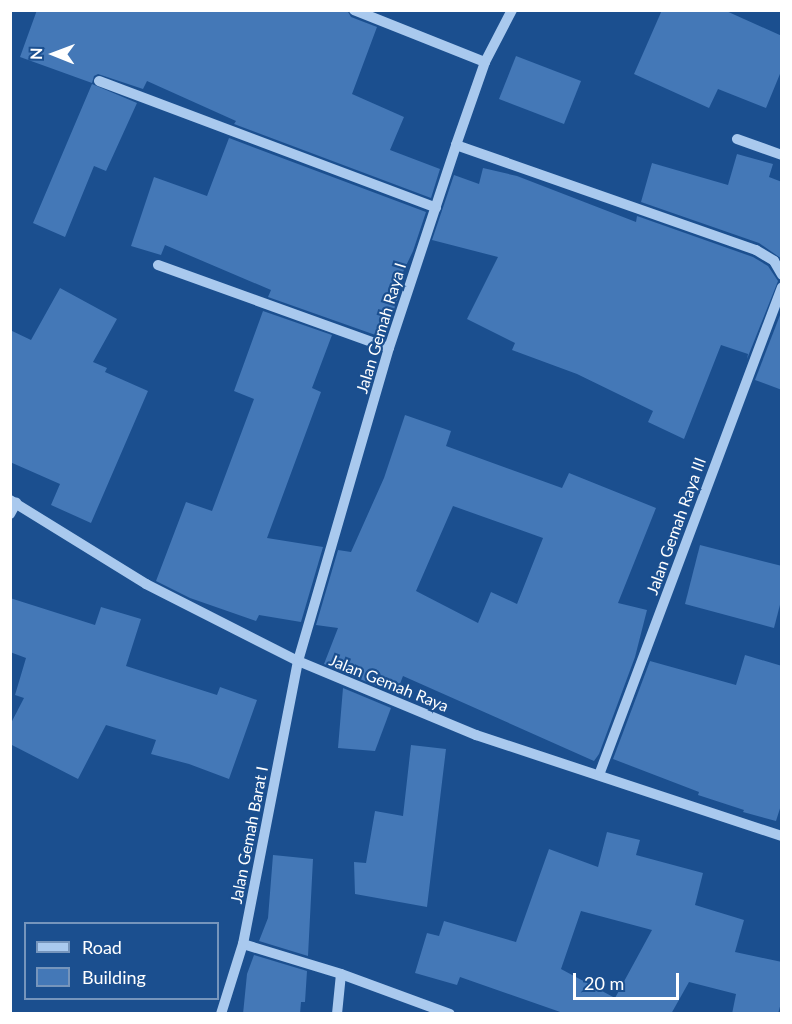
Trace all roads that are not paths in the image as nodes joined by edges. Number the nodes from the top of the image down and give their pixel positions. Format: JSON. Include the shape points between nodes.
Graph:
{"nodes":[{"id":1,"x":354,"y":10,"type":"edge"},
{"id":2,"x":513,"y":10,"type":"edge"},
{"id":3,"x":485,"y":62,"type":"junction"},
{"id":4,"x":99,"y":81,"type":"dead end"},
{"id":5,"x":737,"y":139,"type":"dead end"},
{"id":6,"x":456,"y":145,"type":"junction"},
{"id":7,"x":782,"y":155,"type":"edge"},
{"id":8,"x":436,"y":208,"type":"junction"},
{"id":9,"x":158,"y":265,"type":"dead end"},
{"id":10,"x":782,"y":275,"type":"edge"},
{"id":11,"x":782,"y":287,"type":"edge"},
{"id":12,"x":389,"y":348,"type":"junction"},
{"id":13,"x":13,"y":501,"type":"edge"},
{"id":14,"x":10,"y":514,"type":"edge"},
{"id":15,"x":298,"y":661,"type":"junction"},
{"id":16,"x":599,"y":776,"type":"junction"},
{"id":17,"x":782,"y":836,"type":"edge"},
{"id":18,"x":243,"y":944,"type":"junction"},
{"id":19,"x":341,"y":974,"type":"junction"},
{"id":20,"x":221,"y":1014,"type":"edge"},
{"id":21,"x":337,"y":1014,"type":"edge"},
{"id":22,"x":450,"y":1014,"type":"edge"}],
"edges":[{"from":1,"to":3,"type":"street"},
{"from":2,"to":3,"type":"street","name":"Jalan Gemah Raya I"},
{"from":3,"to":6,"type":"street","name":"Jalan Gemah Raya I"},
{"from":4,"to":8,"type":"street"},
{"from":5,"to":7,"type":"street"},
{"from":6,"to":8,"type":"street","name":"Jalan Gemah Raya I"},
{"from":6,"to":10,"type":"street","via":[[756,250],[774,261]]},
{"from":8,"to":12,"type":"street","name":"Jalan Gemah Raya I"},
{"from":9,"to":12,"type":"street"},
{"from":11,"to":16,"type":"street","name":"Jalan Gemah Raya III"},
{"from":12,"to":15,"type":"street","name":"Jalan Gemah Raya I"},
{"from":13,"to":14,"type":"street"},
{"from":13,"to":15,"type":"street","name":"Jalan Gemah Raya","via":[[146,584]]},
{"from":15,"to":16,"type":"street","name":"Jalan Gemah Raya","via":[[476,735]]},
{"from":15,"to":18,"type":"street","name":"Jalan Gemah Barat I"},
{"from":16,"to":17,"type":"street","name":"Jalan Gemah Raya"},
{"from":18,"to":19,"type":"street"},
{"from":18,"to":20,"type":"street","name":"Jalan Gemah Barat I"},
{"from":19,"to":21,"type":"street"},
{"from":19,"to":22,"type":"street"}]}
